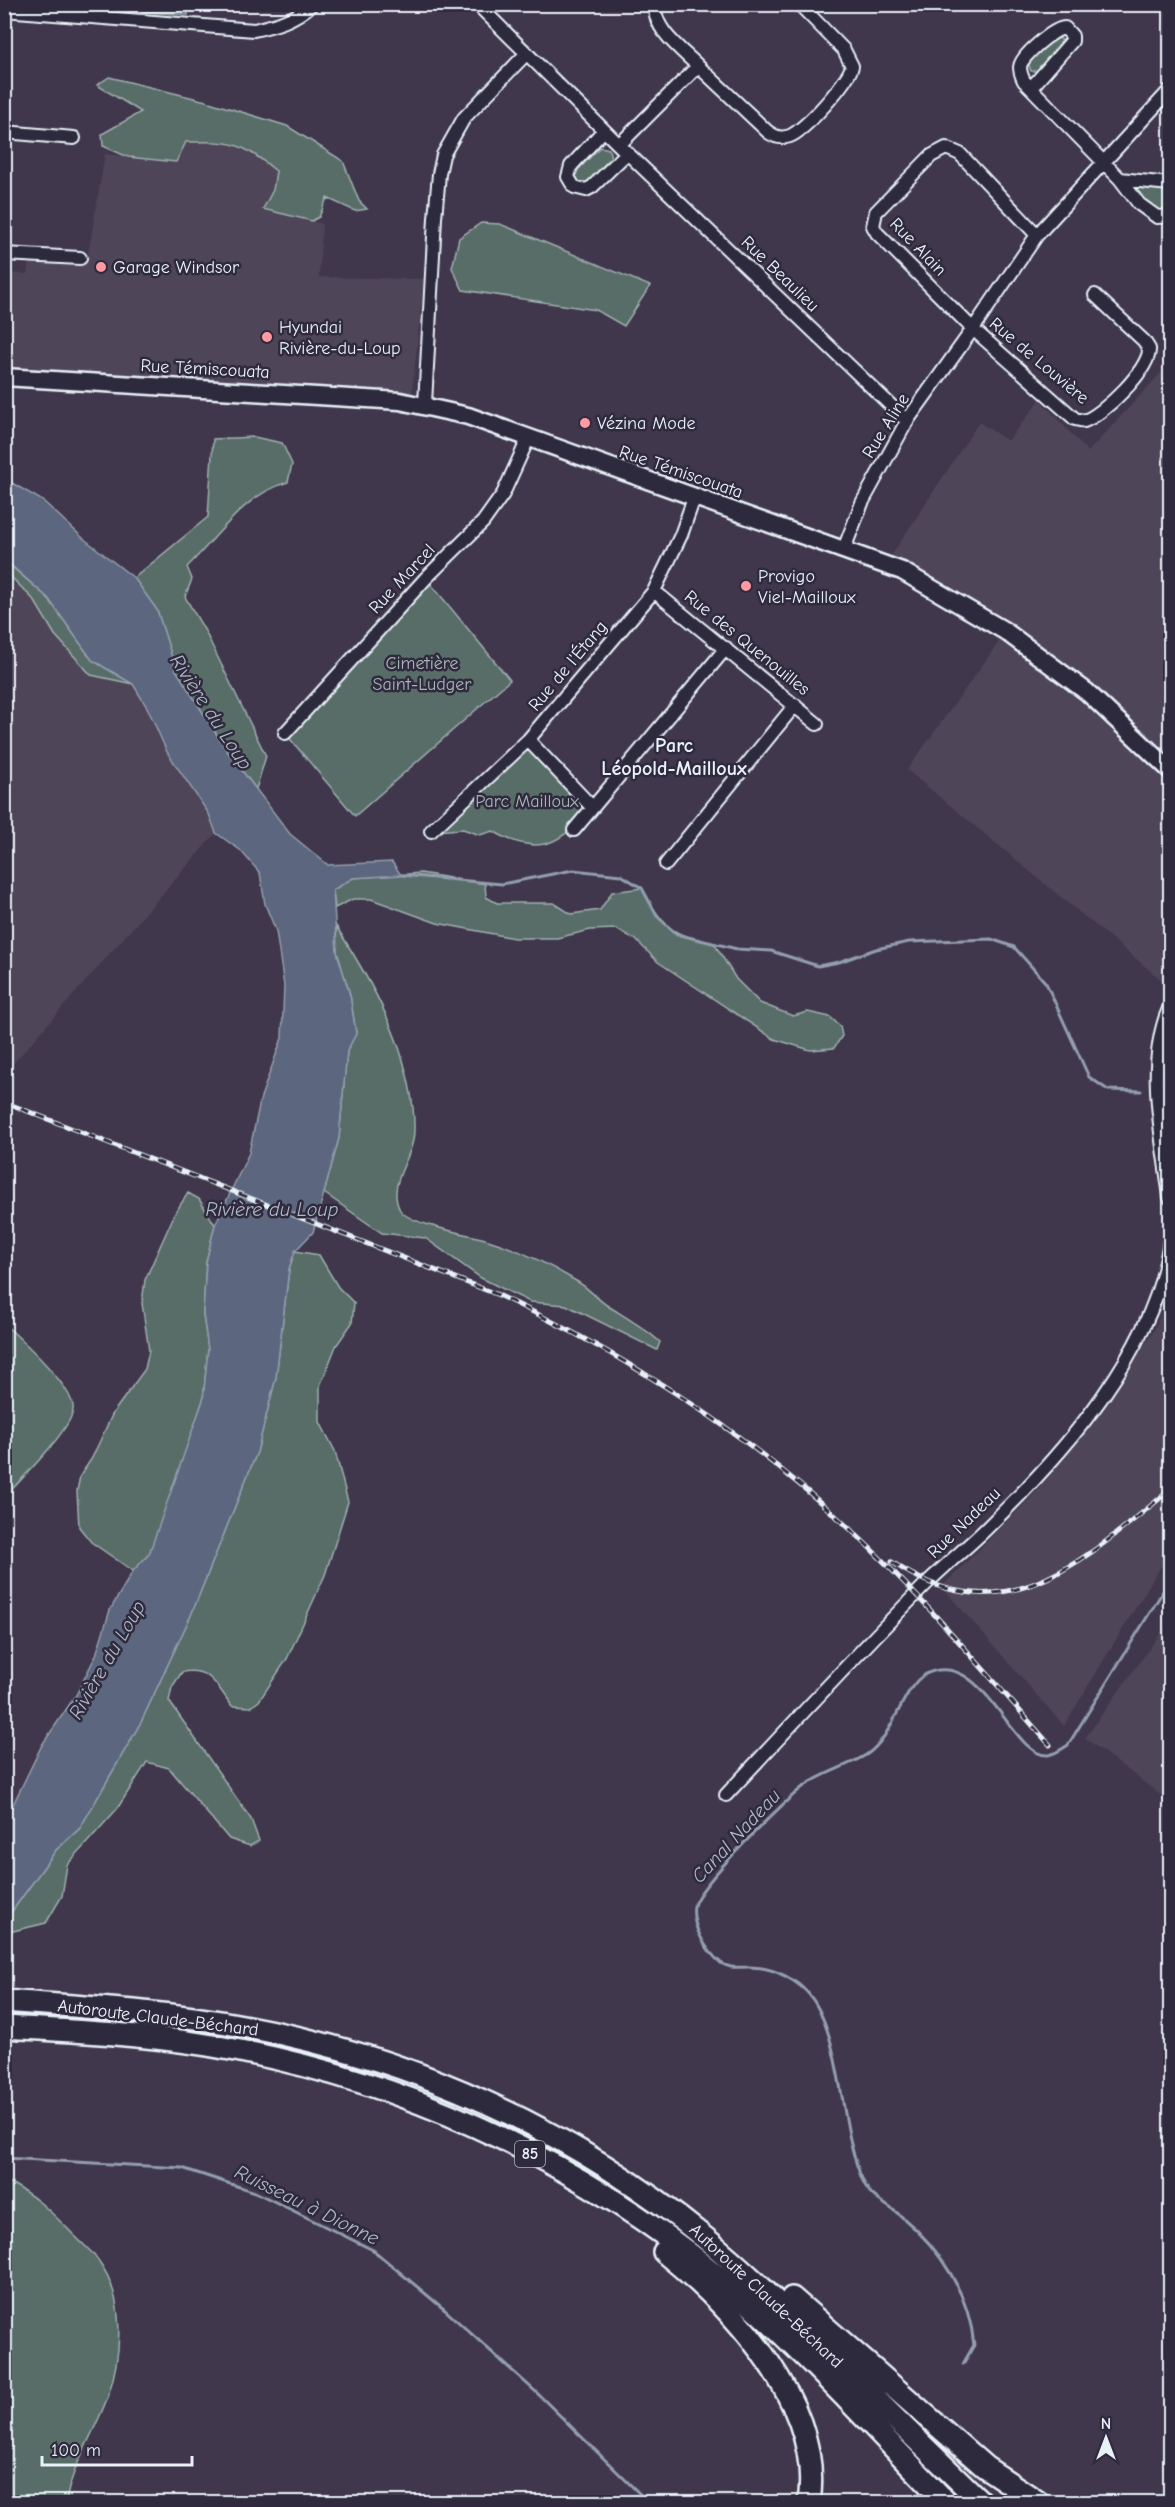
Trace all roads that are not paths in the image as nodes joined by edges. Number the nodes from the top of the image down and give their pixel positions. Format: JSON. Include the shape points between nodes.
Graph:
{"nodes":[{"id":1,"x":312,"y":4,"type":"edge"},
{"id":2,"x":477,"y":4,"type":"edge"},
{"id":3,"x":656,"y":4,"type":"edge"},
{"id":4,"x":799,"y":4,"type":"edge"},
{"id":5,"x":4,"y":10,"type":"edge"},
{"id":6,"x":526,"y":54,"type":"junction"},
{"id":7,"x":698,"y":66,"type":"junction"},
{"id":8,"x":1031,"y":87,"type":"junction"},
{"id":9,"x":1170,"y":90,"type":"edge"},
{"id":10,"x":604,"y":130,"type":"junction"},
{"id":11,"x":4,"y":132,"type":"edge"},
{"id":12,"x":74,"y":138,"type":"dead end"},
{"id":13,"x":623,"y":149,"type":"junction"},
{"id":14,"x":1105,"y":163,"type":"junction"},
{"id":15,"x":1120,"y":179,"type":"junction"},
{"id":16,"x":1170,"y":184,"type":"edge"},
{"id":17,"x":1170,"y":216,"type":"edge"},
{"id":18,"x":1037,"y":235,"type":"junction"},
{"id":19,"x":4,"y":254,"type":"edge"},
{"id":20,"x":80,"y":258,"type":"dead end"},
{"id":21,"x":1095,"y":295,"type":"dead end"},
{"id":22,"x":973,"y":329,"type":"junction"},
{"id":23,"x":4,"y":377,"type":"edge"},
{"id":24,"x":425,"y":404,"type":"junction"},
{"id":25,"x":907,"y":421,"type":"junction"},
{"id":26,"x":528,"y":439,"type":"junction"},
{"id":27,"x":694,"y":498,"type":"junction"},
{"id":28,"x":844,"y":549,"type":"junction"},
{"id":29,"x":654,"y":591,"type":"junction"},
{"id":30,"x":726,"y":648,"type":"junction"},
{"id":31,"x":795,"y":705,"type":"junction"},
{"id":32,"x":817,"y":724,"type":"dead end"},
{"id":33,"x":285,"y":733,"type":"dead end"},
{"id":34,"x":528,"y":740,"type":"junction"},
{"id":35,"x":1170,"y":770,"type":"edge"},
{"id":36,"x":592,"y":807,"type":"junction"},
{"id":37,"x":574,"y":830,"type":"dead end"},
{"id":38,"x":431,"y":831,"type":"dead end"},
{"id":39,"x":666,"y":864,"type":"dead end"},
{"id":40,"x":1170,"y":1006,"type":"edge"},
{"id":41,"x":1170,"y":1198,"type":"edge"},
{"id":42,"x":1170,"y":1239,"type":"edge"},
{"id":43,"x":726,"y":1795,"type":"dead end"},
{"id":44,"x":11,"y":2002,"type":"edge"},
{"id":45,"x":4,"y":2027,"type":"edge"},
{"id":46,"x":311,"y":2068,"type":"junction"},
{"id":47,"x":475,"y":2097,"type":"junction"},
{"id":48,"x":929,"y":2452,"type":"junction"},
{"id":49,"x":809,"y":2502,"type":"edge"},
{"id":50,"x":946,"y":2502,"type":"edge"},
{"id":51,"x":981,"y":2502,"type":"edge"},
{"id":52,"x":990,"y":2502,"type":"edge"},
{"id":53,"x":1038,"y":2502,"type":"edge"}],
"edges":[{"from":1,"to":5,"type":"street","via":[[281,24],[254,30]]},
{"from":2,"to":6,"type":"street","name":"Rue Beaulieu"},
{"from":3,"to":7,"type":"street","via":[[654,15],[658,24]]},
{"from":4,"to":7,"type":"street","via":[[844,50],[852,66],[845,81],[797,132],[783,137],[768,132]]},
{"from":6,"to":10,"type":"street","name":"Rue Beaulieu"},
{"from":6,"to":24,"type":"street","via":[[464,118],[443,155],[436,207]]},
{"from":7,"to":13,"type":"street"},
{"from":8,"to":8,"type":"street","via":[[1072,41],[1065,28],[1056,29],[1023,60],[1021,74]]},
{"from":8,"to":14,"type":"street"},
{"from":9,"to":14,"type":"street"},
{"from":10,"to":13,"type":"street","name":"Rue Beaulieu"},
{"from":10,"to":13,"type":"street","via":[[571,166],[568,177],[574,187],[592,188]]},
{"from":11,"to":12,"type":"street"},
{"from":13,"to":25,"type":"street","name":"Rue Beaulieu"},
{"from":14,"to":15,"type":"street"},
{"from":14,"to":18,"type":"street"},
{"from":15,"to":16,"type":"street"},
{"from":15,"to":17,"type":"street","via":[[1149,213]]},
{"from":18,"to":22,"type":"street"},
{"from":18,"to":22,"type":"street","name":"Rue Alain","via":[[960,154],[946,148],[931,156],[876,212],[873,226],[877,234]]},
{"from":19,"to":20,"type":"street"},
{"from":21,"to":22,"type":"street","name":"Rue de Louvière","via":[[1144,341],[1150,356],[1102,412],[1084,421],[1076,419]]},
{"from":22,"to":25,"type":"street","name":"Rue Aline"},
{"from":23,"to":24,"type":"main road","name":"Rue Témiscouata"},
{"from":24,"to":26,"type":"main road","name":"Rue Témiscouata"},
{"from":25,"to":28,"type":"street","name":"Rue Aline","via":[[862,503]]},
{"from":26,"to":27,"type":"main road","name":"Rue Témiscouata"},
{"from":26,"to":33,"type":"street","name":"Rue Marcel","via":[[504,494],[483,522],[426,578]]},
{"from":27,"to":28,"type":"main road","name":"Rue Témiscouata"},
{"from":27,"to":29,"type":"street","name":"Rue de l'Étang"},
{"from":28,"to":35,"type":"main road","name":"Rue Témiscouata","via":[[902,571],[1005,631],[1087,692]]},
{"from":29,"to":30,"type":"street","name":"Rue des Quenouilles"},
{"from":29,"to":34,"type":"street","name":"Rue de l'Étang"},
{"from":30,"to":31,"type":"street","name":"Rue des Quenouilles"},
{"from":30,"to":36,"type":"street"},
{"from":31,"to":32,"type":"street","name":"Rue des Quenouilles"},
{"from":31,"to":39,"type":"street"},
{"from":34,"to":36,"type":"street"},
{"from":34,"to":38,"type":"street","name":"Rue de l'Étang"},
{"from":36,"to":37,"type":"street"},
{"from":40,"to":41,"type":"street","via":[[1159,1048],[1158,1092]]},
{"from":42,"to":43,"type":"street","name":"Rue Nadeau","via":[[1161,1285],[1147,1321],[1070,1438],[989,1526],[820,1692]]},
{"from":44,"to":47,"type":"highway","name":"Autoroute Claude-Béchard","number":"85","via":[[193,2018],[293,2036],[369,2056]]},
{"from":45,"to":46,"type":"highway","name":"Autoroute Claude-Béchard","number":"85","via":[[172,2039]]},
{"from":46,"to":49,"type":"highway","via":[[432,2116],[526,2161],[607,2208],[671,2257],[730,2315],[785,2388],[808,2450]]},
{"from":46,"to":50,"type":"highway","name":"Autoroute Claude-Béchard","number":"85","via":[[391,2093],[492,2134],[643,2221],[715,2274],[762,2316]]},
{"from":47,"to":48,"type":"highway","name":"Autoroute Claude-Béchard","number":"85","via":[[603,2165],[697,2232],[776,2301]]},
{"from":47,"to":53,"type":"highway","via":[[587,2147],[672,2201],[770,2279],[985,2467]]},
{"from":48,"to":51,"type":"highway","name":"Autoroute Claude-Béchard","number":"85"},
{"from":48,"to":52,"type":"highway"}]}
